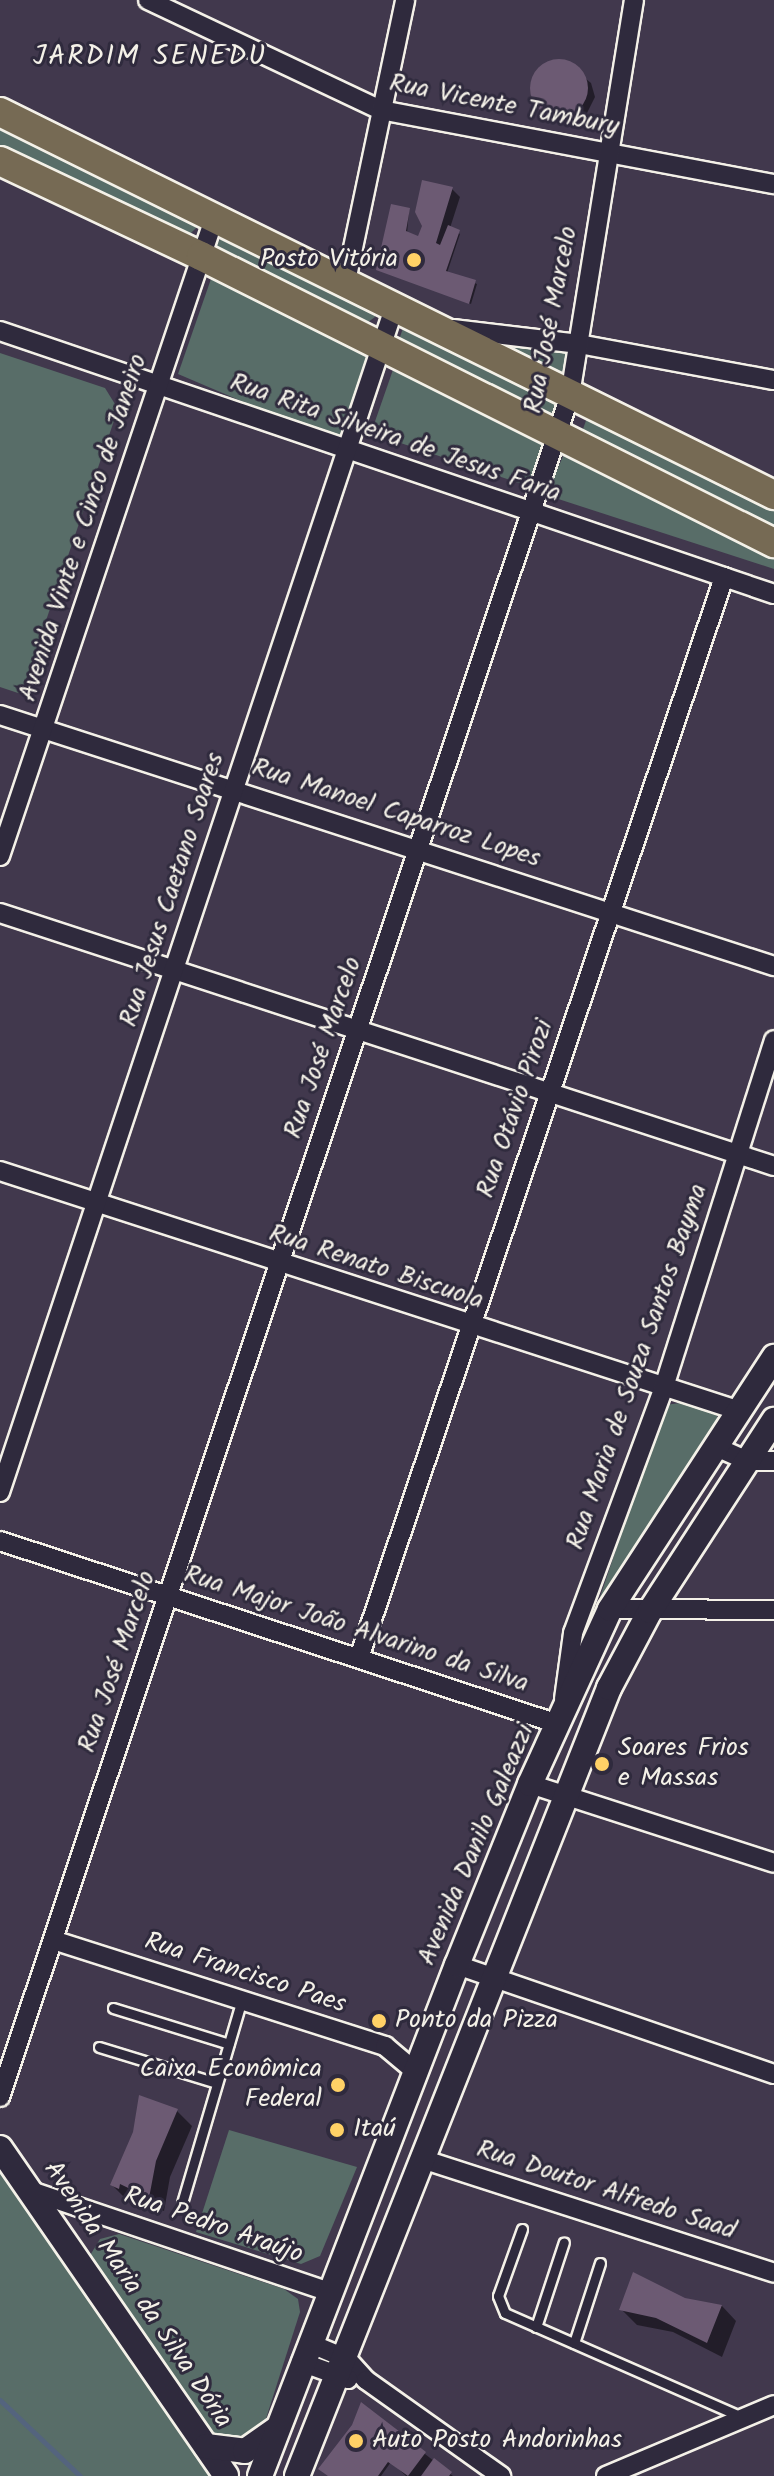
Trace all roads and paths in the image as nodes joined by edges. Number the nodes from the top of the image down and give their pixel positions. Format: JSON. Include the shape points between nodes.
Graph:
{"nodes":[{"id":1,"x":148,"y":0,"type":"edge"},
{"id":2,"x":405,"y":0,"type":"edge"},
{"id":3,"x":634,"y":0,"type":"edge"},
{"id":4,"x":172,"y":5,"type":"edge"},
{"id":5,"x":381,"y":110,"type":"junction"},
{"id":6,"x":0,"y":112,"type":"edge"},
{"id":7,"x":608,"y":153,"type":"junction"},
{"id":8,"x":0,"y":161,"type":"edge"},
{"id":9,"x":774,"y":184,"type":"edge"},
{"id":10,"x":215,"y":216,"type":"junction"},
{"id":11,"x":201,"y":256,"type":"junction"},
{"id":12,"x":346,"y":281,"type":"junction"},
{"id":13,"x":395,"y":305,"type":"junction"},
{"id":14,"x":438,"y":327,"type":"junction"},
{"id":15,"x":0,"y":331,"type":"edge"},
{"id":16,"x":579,"y":344,"type":"junction"},
{"id":17,"x":382,"y":346,"type":"junction"},
{"id":18,"x":774,"y":380,"type":"edge"},
{"id":19,"x":160,"y":386,"type":"junction"},
{"id":20,"x":570,"y":395,"type":"junction"},
{"id":21,"x":556,"y":436,"type":"junction"},
{"id":22,"x":346,"y":453,"type":"junction"},
{"id":23,"x":774,"y":495,"type":"edge"},
{"id":24,"x":531,"y":512,"type":"junction"},
{"id":25,"x":774,"y":543,"type":"edge"},
{"id":26,"x":724,"y":577,"type":"junction"},
{"id":27,"x":774,"y":594,"type":"edge"},
{"id":28,"x":0,"y":715,"type":"edge"},
{"id":29,"x":45,"y":729,"type":"junction"},
{"id":30,"x":235,"y":788,"type":"junction"},
{"id":31,"x":418,"y":848,"type":"junction"},
{"id":32,"x":0,"y":856,"type":"edge"},
{"id":33,"x":610,"y":912,"type":"junction"},
{"id":34,"x":0,"y":913,"type":"edge"},
{"id":35,"x":774,"y":966,"type":"edge"},
{"id":36,"x":174,"y":970,"type":"junction"},
{"id":37,"x":357,"y":1029,"type":"junction"},
{"id":38,"x":774,"y":1040,"type":"edge"},
{"id":39,"x":549,"y":1092,"type":"junction"},
{"id":40,"x":738,"y":1153,"type":"junction"},
{"id":41,"x":774,"y":1166,"type":"edge"},
{"id":42,"x":0,"y":1171,"type":"edge"},
{"id":43,"x":96,"y":1203,"type":"junction"},
{"id":44,"x":279,"y":1263,"type":"junction"},
{"id":45,"x":471,"y":1326,"type":"junction"},
{"id":46,"x":774,"y":1357,"type":"edge"},
{"id":47,"x":663,"y":1390,"type":"junction"},
{"id":48,"x":737,"y":1410,"type":"junction"},
{"id":49,"x":774,"y":1420,"type":"edge"},
{"id":50,"x":714,"y":1446,"type":"junction"},
{"id":51,"x":747,"y":1461,"type":"junction"},
{"id":52,"x":774,"y":1461,"type":"edge"},
{"id":53,"x":0,"y":1492,"type":"edge"},
{"id":54,"x":0,"y":1541,"type":"edge"},
{"id":55,"x":168,"y":1596,"type":"junction"},
{"id":56,"x":610,"y":1609,"type":"junction"},
{"id":57,"x":774,"y":1610,"type":"edge"},
{"id":58,"x":650,"y":1611,"type":"junction"},
{"id":59,"x":359,"y":1658,"type":"junction"},
{"id":60,"x":561,"y":1718,"type":"junction"},
{"id":61,"x":530,"y":1784,"type":"junction"},
{"id":62,"x":565,"y":1796,"type":"junction"},
{"id":63,"x":774,"y":1863,"type":"edge"},
{"id":64,"x":53,"y":1940,"type":"junction"},
{"id":65,"x":457,"y":1965,"type":"junction"},
{"id":66,"x":494,"y":1977,"type":"junction"},
{"id":67,"x":242,"y":1999,"type":"junction"},
{"id":68,"x":113,"y":2008,"type":"dead end"},
{"id":69,"x":229,"y":2044,"type":"junction"},
{"id":70,"x":99,"y":2047,"type":"dead end"},
{"id":71,"x":415,"y":2071,"type":"junction"},
{"id":72,"x":774,"y":2074,"type":"edge"},
{"id":73,"x":217,"y":2083,"type":"junction"},
{"id":74,"x":0,"y":2097,"type":"edge"},
{"id":75,"x":0,"y":2148,"type":"edge"},
{"id":76,"x":422,"y":2159,"type":"junction"},
{"id":77,"x":34,"y":2192,"type":"junction"},
{"id":78,"x":182,"y":2203,"type":"dead end"},
{"id":79,"x":522,"y":2229,"type":"dead end"},
{"id":80,"x":564,"y":2242,"type":"dead end"},
{"id":81,"x":600,"y":2263,"type":"dead end"},
{"id":82,"x":774,"y":2273,"type":"edge"},
{"id":83,"x":330,"y":2292,"type":"junction"},
{"id":84,"x":536,"y":2327,"type":"junction"},
{"id":85,"x":574,"y":2343,"type":"junction"},
{"id":86,"x":305,"y":2352,"type":"junction"},
{"id":87,"x":343,"y":2369,"type":"junction"},
{"id":88,"x":774,"y":2405,"type":"edge"},
{"id":89,"x":745,"y":2418,"type":"junction"},
{"id":90,"x":276,"y":2428,"type":"junction"},
{"id":91,"x":206,"y":2446,"type":"junction"},
{"id":92,"x":226,"y":2476,"type":"edge"},
{"id":93,"x":260,"y":2476,"type":"edge"},
{"id":94,"x":297,"y":2476,"type":"edge"},
{"id":95,"x":501,"y":2476,"type":"edge"},
{"id":96,"x":606,"y":2476,"type":"edge"}],
"edges":[{"from":1,"to":4,"type":"street","name":"Rua Vicente Tambury"},
{"from":2,"to":5,"type":"street"},
{"from":3,"to":7,"type":"street","name":"Rua José Marcelo"},
{"from":4,"to":5,"type":"street","name":"Rua Vicente Tambury"},
{"from":5,"to":7,"type":"street","name":"Rua Vicente Tambury"},
{"from":5,"to":12,"type":"street"},
{"from":6,"to":10,"type":"main road"},
{"from":7,"to":9,"type":"street","name":"Rua Vicente Tambury"},
{"from":7,"to":16,"type":"street","name":"Rua José Marcelo"},
{"from":8,"to":11,"type":"main road"},
{"from":10,"to":11,"type":"street","name":"Avenida Vinte e Cinco de Janeiro"},
{"from":10,"to":12,"type":"main road"},
{"from":11,"to":17,"type":"main road"},
{"from":11,"to":19,"type":"street","name":"Avenida Vinte e Cinco de Janeiro"},
{"from":12,"to":13,"type":"main road"},
{"from":13,"to":14,"type":"main road"},
{"from":13,"to":17,"type":"street","name":"Rua Jesus Caetano Soares"},
{"from":14,"to":16,"type":"street"},
{"from":14,"to":20,"type":"main road"},
{"from":15,"to":19,"type":"street","name":"Rua Rita Silveira de Jesus Faria"},
{"from":16,"to":18,"type":"street"},
{"from":16,"to":20,"type":"street","name":"Rua José Marcelo"},
{"from":17,"to":21,"type":"main road"},
{"from":17,"to":22,"type":"street","name":"Rua Jesus Caetano Soares"},
{"from":19,"to":22,"type":"street","name":"Rua Rita Silveira de Jesus Faria"},
{"from":19,"to":29,"type":"street","name":"Avenida Vinte e Cinco de Janeiro"},
{"from":20,"to":21,"type":"street","name":"Rua José Marcelo"},
{"from":20,"to":23,"type":"main road"},
{"from":21,"to":24,"type":"street","name":"Rua José Marcelo"},
{"from":21,"to":25,"type":"main road"},
{"from":22,"to":24,"type":"street","name":"Rua Rita Silveira de Jesus Faria"},
{"from":22,"to":30,"type":"street","name":"Rua Jesus Caetano Soares"},
{"from":24,"to":26,"type":"street","name":"Rua Rita Silveira de Jesus Faria"},
{"from":24,"to":31,"type":"street","name":"Rua José Marcelo"},
{"from":26,"to":27,"type":"street","name":"Rua Rita Silveira de Jesus Faria"},
{"from":26,"to":33,"type":"street","name":"Rua Otávio Pirozi"},
{"from":28,"to":29,"type":"street","name":"Rua Manoel Caparroz Lopes"},
{"from":29,"to":30,"type":"street","name":"Rua Manoel Caparroz Lopes"},
{"from":29,"to":32,"type":"street","name":"Avenida Vinte e Cinco de Janeiro"},
{"from":30,"to":31,"type":"street","name":"Rua Manoel Caparroz Lopes"},
{"from":30,"to":36,"type":"street","name":"Rua Jesus Caetano Soares"},
{"from":31,"to":33,"type":"street","name":"Rua Manoel Caparroz Lopes"},
{"from":31,"to":37,"type":"street","name":"Rua José Marcelo"},
{"from":33,"to":35,"type":"street","name":"Rua Manoel Caparroz Lopes"},
{"from":33,"to":39,"type":"street","name":"Rua Otávio Pirozi"},
{"from":34,"to":36,"type":"street"},
{"from":36,"to":37,"type":"street"},
{"from":36,"to":43,"type":"street","name":"Rua Jesus Caetano Soares"},
{"from":37,"to":39,"type":"street"},
{"from":37,"to":44,"type":"street","name":"Rua José Marcelo"},
{"from":38,"to":40,"type":"street","name":"Rua Maria de Souza Santos Bayma"},
{"from":39,"to":40,"type":"street"},
{"from":39,"to":45,"type":"street","name":"Rua Otávio Pirozi"},
{"from":40,"to":41,"type":"street"},
{"from":40,"to":47,"type":"street","name":"Rua Maria de Souza Santos Bayma"},
{"from":42,"to":43,"type":"street","name":"Rua Renato Biscuola"},
{"from":43,"to":44,"type":"street","name":"Rua Renato Biscuola"},
{"from":43,"to":53,"type":"street","name":"Rua Jesus Caetano Soares"},
{"from":44,"to":45,"type":"street","name":"Rua Renato Biscuola"},
{"from":44,"to":55,"type":"street","name":"Rua José Marcelo"},
{"from":45,"to":47,"type":"street","name":"Rua Renato Biscuola"},
{"from":45,"to":59,"type":"street","name":"Rua Otávio Pirozi"},
{"from":46,"to":48,"type":"main road","name":"Avenida Danilo Galeazzi"},
{"from":47,"to":48,"type":"street","name":"Rua Renato Biscuola"},
{"from":47,"to":60,"type":"street","name":"Rua Maria de Souza Santos Bayma","via":[[573,1633]]},
{"from":48,"to":50,"type":"main road","name":"Avenida Danilo Galeazzi"},
{"from":49,"to":51,"type":"main road"},
{"from":50,"to":51,"type":"street"},
{"from":50,"to":56,"type":"main road","name":"Avenida Danilo Galeazzi"},
{"from":51,"to":52,"type":"street"},
{"from":51,"to":58,"type":"main road"},
{"from":54,"to":55,"type":"street","name":"Rua Major João Alvarino da Silva"},
{"from":55,"to":59,"type":"street","name":"Rua Major João Alvarino da Silva"},
{"from":55,"to":64,"type":"street","name":"Rua José Marcelo"},
{"from":56,"to":58,"type":"street"},
{"from":56,"to":60,"type":"main road","name":"Avenida Danilo Galeazzi"},
{"from":57,"to":58,"type":"street"},
{"from":58,"to":62,"type":"main road","via":[[609,1688]]},
{"from":59,"to":60,"type":"street","name":"Rua Major João Alvarino da Silva"},
{"from":60,"to":61,"type":"main road","name":"Avenida Danilo Galeazzi"},
{"from":61,"to":62,"type":"street"},
{"from":61,"to":65,"type":"main road","name":"Avenida Danilo Galeazzi"},
{"from":62,"to":63,"type":"street"},
{"from":62,"to":66,"type":"main road"},
{"from":64,"to":67,"type":"street","name":"Rua Francisco Paes"},
{"from":64,"to":74,"type":"street","name":"Rua José Marcelo"},
{"from":65,"to":66,"type":"street"},
{"from":65,"to":71,"type":"main road","name":"Avenida Danilo Galeazzi"},
{"from":66,"to":72,"type":"street"},
{"from":66,"to":76,"type":"main road"},
{"from":67,"to":69,"type":"lane"},
{"from":67,"to":71,"type":"street","name":"Rua Francisco Paes","via":[[385,2046]]},
{"from":68,"to":69,"type":"lane"},
{"from":69,"to":73,"type":"lane"},
{"from":70,"to":73,"type":"lane"},
{"from":71,"to":83,"type":"main road","name":"Avenida Danilo Galeazzi"},
{"from":73,"to":78,"type":"lane"},
{"from":75,"to":77,"type":"main road","name":"Avenida Maria da Silva Dória"},
{"from":76,"to":82,"type":"street","name":"Rua Doutor Alfredo Saad"},
{"from":76,"to":87,"type":"main road"},
{"from":77,"to":83,"type":"street","name":"Rua Pedro Araújo"},
{"from":77,"to":91,"type":"main road","name":"Avenida Maria da Silva Dória"},
{"from":79,"to":84,"type":"lane","via":[[498,2296],[505,2313]]},
{"from":80,"to":84,"type":"lane"},
{"from":81,"to":85,"type":"lane"},
{"from":83,"to":86,"type":"main road","name":"Avenida Danilo Galeazzi"},
{"from":84,"to":85,"type":"lane"},
{"from":85,"to":89,"type":"lane"},
{"from":86,"to":87,"type":"street"},
{"from":86,"to":90,"type":"main road","name":"Avenida Danilo Galeazzi"},
{"from":87,"to":94,"type":"main road"},
{"from":87,"to":95,"type":"street"},
{"from":88,"to":89,"type":"street"},
{"from":89,"to":96,"type":"street"},
{"from":90,"to":91,"type":"main road","via":[[245,2451]]},
{"from":90,"to":93,"type":"main road","name":"Avenida Danilo Galeazzi"},
{"from":91,"to":92,"type":"main road","name":"Avenida Maria da Silva Dória"}]}
